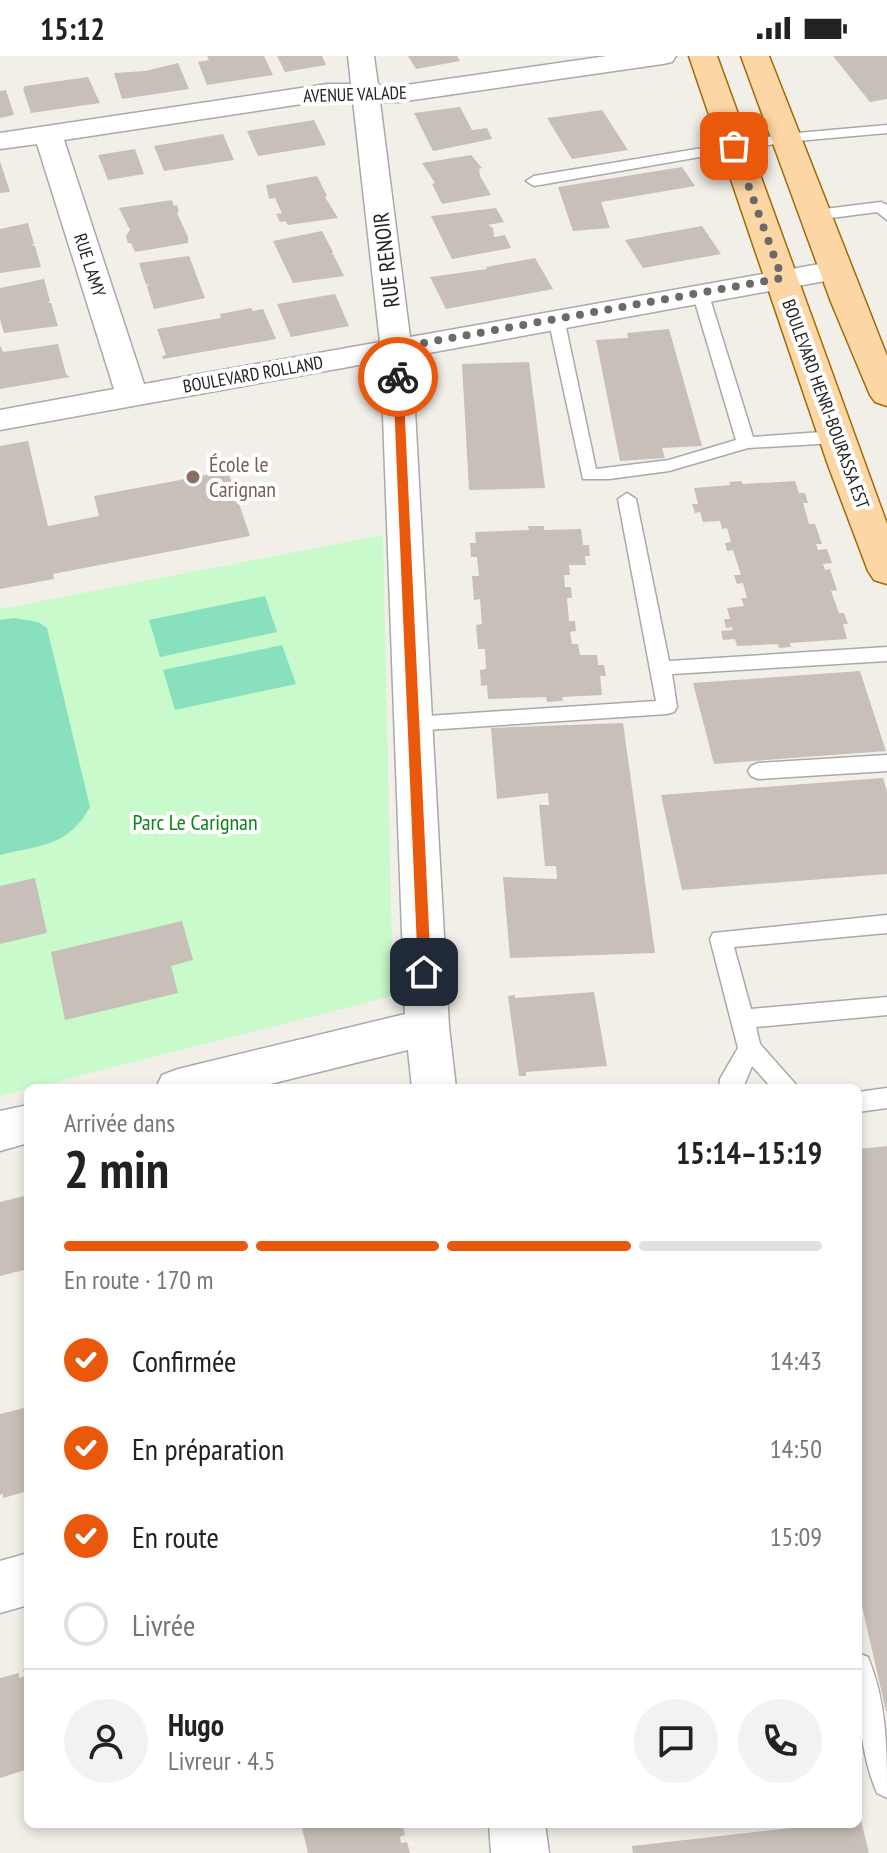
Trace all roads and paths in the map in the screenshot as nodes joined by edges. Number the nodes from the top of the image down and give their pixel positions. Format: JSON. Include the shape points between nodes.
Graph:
{"nodes":[{"id":1,"x":361,"y":56,"type":"edge"},
{"id":2,"x":663,"y":56,"type":"edge"},
{"id":3,"x":703,"y":56,"type":"edge"},
{"id":4,"x":755,"y":56,"type":"edge"},
{"id":5,"x":366,"y":93,"type":"junction"},
{"id":6,"x":887,"y":129,"type":"edge"},
{"id":7,"x":48,"y":134,"type":"junction"},
{"id":8,"x":786,"y":138,"type":"junction"},
{"id":9,"x":0,"y":141,"type":"edge"},
{"id":10,"x":734,"y":146,"type":"junction"},
{"id":11,"x":534,"y":181,"type":"dead end"},
{"id":12,"x":885,"y":209,"type":"edge"},
{"id":13,"x":816,"y":215,"type":"junction"},
{"id":14,"x":836,"y":270,"type":"junction"},
{"id":15,"x":782,"y":278,"type":"junction"},
{"id":16,"x":700,"y":292,"type":"junction"},
{"id":17,"x":556,"y":318,"type":"junction"},
{"id":18,"x":396,"y":348,"type":"junction"},
{"id":19,"x":887,"y":395,"type":"edge"},
{"id":20,"x":132,"y":396,"type":"junction"},
{"id":21,"x":0,"y":420,"type":"edge"},
{"id":22,"x":836,"y":437,"type":"junction"},
{"id":23,"x":746,"y":443,"type":"junction"},
{"id":24,"x":627,"y":499,"type":"dead end"},
{"id":25,"x":887,"y":571,"type":"edge"},
{"id":26,"x":887,"y":654,"type":"edge"},
{"id":27,"x":661,"y":668,"type":"junction"},
{"id":28,"x":412,"y":724,"type":"junction"},
{"id":29,"x":887,"y":763,"type":"edge"},
{"id":30,"x":758,"y":771,"type":"dead end"},
{"id":31,"x":887,"y":924,"type":"edge"},
{"id":32,"x":887,"y":1006,"type":"edge"},
{"id":33,"x":742,"y":1019,"type":"junction"},
{"id":34,"x":427,"y":1027,"type":"junction"},
{"id":35,"x":750,"y":1049,"type":"junction"},
{"id":36,"x":194,"y":1084,"type":"edge"},
{"id":37,"x":434,"y":1084,"type":"edge"},
{"id":38,"x":731,"y":1084,"type":"edge"},
{"id":39,"x":783,"y":1084,"type":"edge"},
{"id":40,"x":887,"y":1098,"type":"edge"},
{"id":41,"x":862,"y":1101,"type":"edge"},
{"id":42,"x":24,"y":1125,"type":"edge"},
{"id":43,"x":0,"y":1131,"type":"edge"},
{"id":44,"x":24,"y":1580,"type":"edge"},
{"id":45,"x":0,"y":1587,"type":"edge"},
{"id":46,"x":862,"y":1683,"type":"edge"},
{"id":47,"x":887,"y":1783,"type":"edge"},
{"id":48,"x":517,"y":1828,"type":"edge"},
{"id":49,"x":520,"y":1853,"type":"edge"}],
"edges":[{"from":1,"to":5,"type":"street","name":"RUE RENOIR"},
{"from":2,"to":5,"type":"street","name":"AVENUE VALADE","via":[[399,94]]},
{"from":3,"to":10,"type":"main road","name":"BOULEVARD HENRI-BOURASSA EST"},
{"from":4,"to":8,"type":"main road"},
{"from":5,"to":7,"type":"street","name":"AVENUE VALADE","via":[[328,92]]},
{"from":5,"to":18,"type":"street","name":"RUE RENOIR"},
{"from":6,"to":8,"type":"lane"},
{"from":7,"to":9,"type":"street","name":"AVENUE VALADE"},
{"from":7,"to":20,"type":"street","name":"RUE LAMY"},
{"from":8,"to":10,"type":"lane"},
{"from":8,"to":13,"type":"main road"},
{"from":10,"to":11,"type":"lane"},
{"from":10,"to":15,"type":"main road","name":"BOULEVARD HENRI-BOURASSA EST"},
{"from":12,"to":13,"type":"lane"},
{"from":13,"to":14,"type":"main road"},
{"from":14,"to":15,"type":"street","name":"BOULEVARD ROLLAND"},
{"from":14,"to":19,"type":"main road"},
{"from":15,"to":16,"type":"street","name":"BOULEVARD ROLLAND"},
{"from":15,"to":22,"type":"main road","name":"BOULEVARD HENRI-BOURASSA EST"},
{"from":16,"to":17,"type":"street","name":"BOULEVARD ROLLAND"},
{"from":16,"to":23,"type":"lane"},
{"from":17,"to":18,"type":"street","name":"BOULEVARD ROLLAND"},
{"from":17,"to":23,"type":"lane","via":[[589,475],[645,471],[713,457]]},
{"from":18,"to":20,"type":"street","name":"BOULEVARD ROLLAND"},
{"from":18,"to":28,"type":"street","name":"RUE RENOIR"},
{"from":20,"to":21,"type":"street","name":"BOULEVARD ROLLAND"},
{"from":22,"to":23,"type":"lane"},
{"from":22,"to":25,"type":"main road","name":"BOULEVARD HENRI-BOURASSA EST"},
{"from":24,"to":27,"type":"lane"},
{"from":26,"to":27,"type":"lane"},
{"from":27,"to":28,"type":"lane","via":[[667,707]]},
{"from":28,"to":34,"type":"street","name":"RUE RENOIR"},
{"from":29,"to":30,"type":"lane"},
{"from":31,"to":33,"type":"lane","via":[[721,939]]},
{"from":32,"to":33,"type":"lane"},
{"from":33,"to":35,"type":"lane"},
{"from":34,"to":36,"type":"street"},
{"from":34,"to":37,"type":"street","name":"RUE RENOIR"},
{"from":35,"to":38,"type":"lane"},
{"from":35,"to":39,"type":"lane"},
{"from":40,"to":41,"type":"lane"},
{"from":42,"to":43,"type":"street"},
{"from":44,"to":45,"type":"street"},
{"from":46,"to":47,"type":"lane"},
{"from":48,"to":49,"type":"street"}]}
